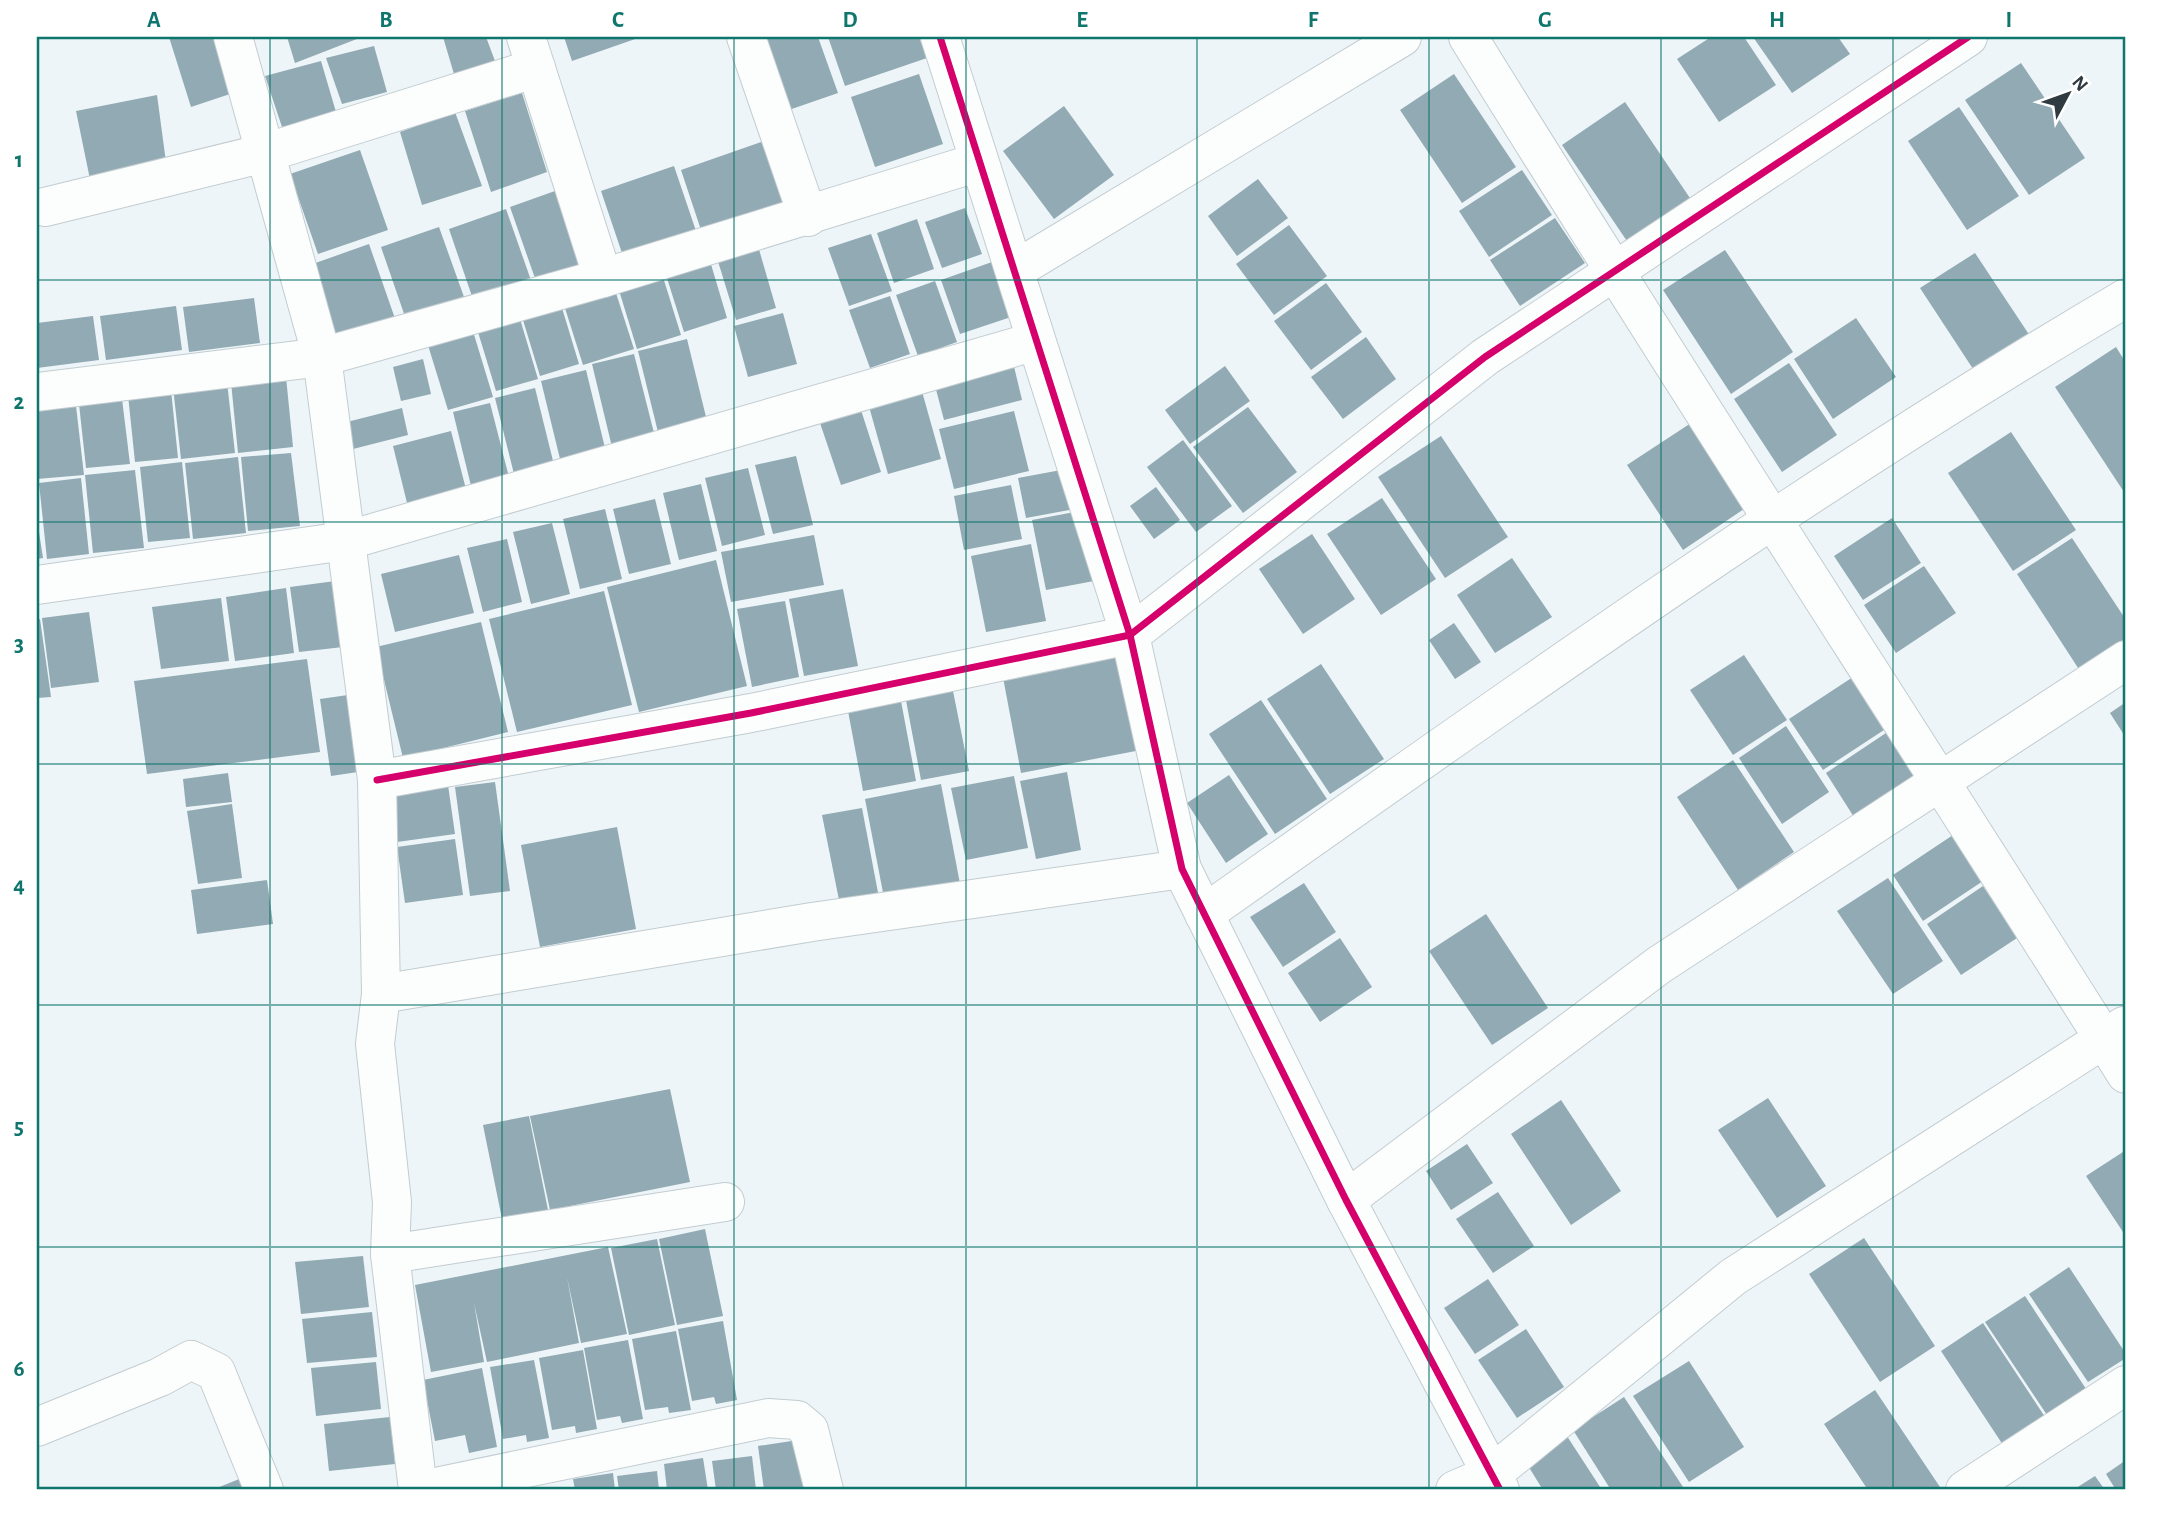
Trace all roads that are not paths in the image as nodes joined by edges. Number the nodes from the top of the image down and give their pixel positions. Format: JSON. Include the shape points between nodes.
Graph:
{"nodes":[{"id":1,"x":233,"y":37,"type":"edge"},
{"id":2,"x":746,"y":37,"type":"edge"},
{"id":3,"x":940,"y":37,"type":"edge"},
{"id":4,"x":1402,"y":37,"type":"edge"},
{"id":5,"x":1468,"y":37,"type":"edge"},
{"id":6,"x":1968,"y":37,"type":"edge"},
{"id":7,"x":531,"y":52,"type":"edge"},
{"id":8,"x":265,"y":153,"type":"junction"},
{"id":9,"x":979,"y":162,"type":"junction"},
{"id":10,"x":45,"y":207,"type":"dead end"},
{"id":11,"x":808,"y":217,"type":"junction"},
{"id":12,"x":1015,"y":270,"type":"junction"},
{"id":13,"x":1614,"y":272,"type":"junction"},
{"id":14,"x":603,"y":278,"type":"junction"},
{"id":15,"x":2126,"y":298,"type":"edge"},
{"id":16,"x":1036,"y":341,"type":"junction"},
{"id":17,"x":322,"y":357,"type":"junction"},
{"id":18,"x":37,"y":392,"type":"edge"},
{"id":19,"x":1775,"y":520,"type":"junction"},
{"id":20,"x":345,"y":541,"type":"junction"},
{"id":21,"x":37,"y":585,"type":"edge"},
{"id":22,"x":1129,"y":635,"type":"junction"},
{"id":23,"x":2126,"y":660,"type":"edge"},
{"id":24,"x":1941,"y":779,"type":"junction"},
{"id":25,"x":377,"y":780,"type":"junction"},
{"id":26,"x":1182,"y":869,"type":"junction"},
{"id":27,"x":1204,"y":914,"type":"junction"},
{"id":28,"x":381,"y":994,"type":"junction"},
{"id":29,"x":2115,"y":1032,"type":"edge"},
{"id":30,"x":2126,"y":1074,"type":"edge"},
{"id":31,"x":1346,"y":1200,"type":"junction"},
{"id":32,"x":724,"y":1202,"type":"dead end"},
{"id":33,"x":390,"y":1254,"type":"junction"},
{"id":34,"x":2126,"y":1385,"type":"edge"},
{"id":35,"x":37,"y":1427,"type":"edge"},
{"id":36,"x":1496,"y":1482,"type":"edge"},
{"id":37,"x":264,"y":1490,"type":"edge"},
{"id":38,"x":419,"y":1490,"type":"edge"},
{"id":39,"x":824,"y":1490,"type":"edge"},
{"id":40,"x":1455,"y":1490,"type":"edge"},
{"id":41,"x":1965,"y":1490,"type":"edge"}],
"edges":[{"from":1,"to":8,"type":"street"},
{"from":2,"to":11,"type":"street"},
{"from":3,"to":9,"type":"street"},
{"from":4,"to":12,"type":"street"},
{"from":5,"to":13,"type":"street"},
{"from":6,"to":13,"type":"street"},
{"from":7,"to":8,"type":"street"},
{"from":7,"to":14,"type":"street"},
{"from":8,"to":10,"type":"street"},
{"from":8,"to":17,"type":"street"},
{"from":9,"to":11,"type":"street"},
{"from":9,"to":12,"type":"street"},
{"from":11,"to":14,"type":"street"},
{"from":12,"to":16,"type":"street"},
{"from":13,"to":19,"type":"street"},
{"from":13,"to":22,"type":"street","via":[[1485,357]]},
{"from":14,"to":17,"type":"street"},
{"from":15,"to":19,"type":"street","via":[[2022,359]]},
{"from":16,"to":20,"type":"street"},
{"from":16,"to":22,"type":"street"},
{"from":17,"to":18,"type":"street"},
{"from":17,"to":20,"type":"street"},
{"from":19,"to":24,"type":"street"},
{"from":19,"to":27,"type":"street","via":[[1581,647]]},
{"from":20,"to":21,"type":"street"},
{"from":20,"to":25,"type":"street"},
{"from":22,"to":25,"type":"street","via":[[751,713]]},
{"from":22,"to":26,"type":"street"},
{"from":23,"to":24,"type":"street"},
{"from":24,"to":29,"type":"street"},
{"from":24,"to":31,"type":"street","via":[[1660,965]]},
{"from":25,"to":28,"type":"street"},
{"from":26,"to":27,"type":"street"},
{"from":26,"to":28,"type":"street","via":[[812,922]]},
{"from":27,"to":31,"type":"street"},
{"from":28,"to":33,"type":"street","via":[[375,1044],[392,1202]]},
{"from":29,"to":30,"type":"street"},
{"from":29,"to":36,"type":"street","via":[[1733,1277]]},
{"from":31,"to":36,"type":"street"},
{"from":32,"to":33,"type":"street"},
{"from":33,"to":38,"type":"street"},
{"from":34,"to":41,"type":"street"},
{"from":35,"to":37,"type":"street","via":[[191,1360],[216,1372]]},
{"from":36,"to":40,"type":"street"},
{"from":38,"to":39,"type":"street","via":[[768,1418],[797,1420],[809,1430]]}]}
